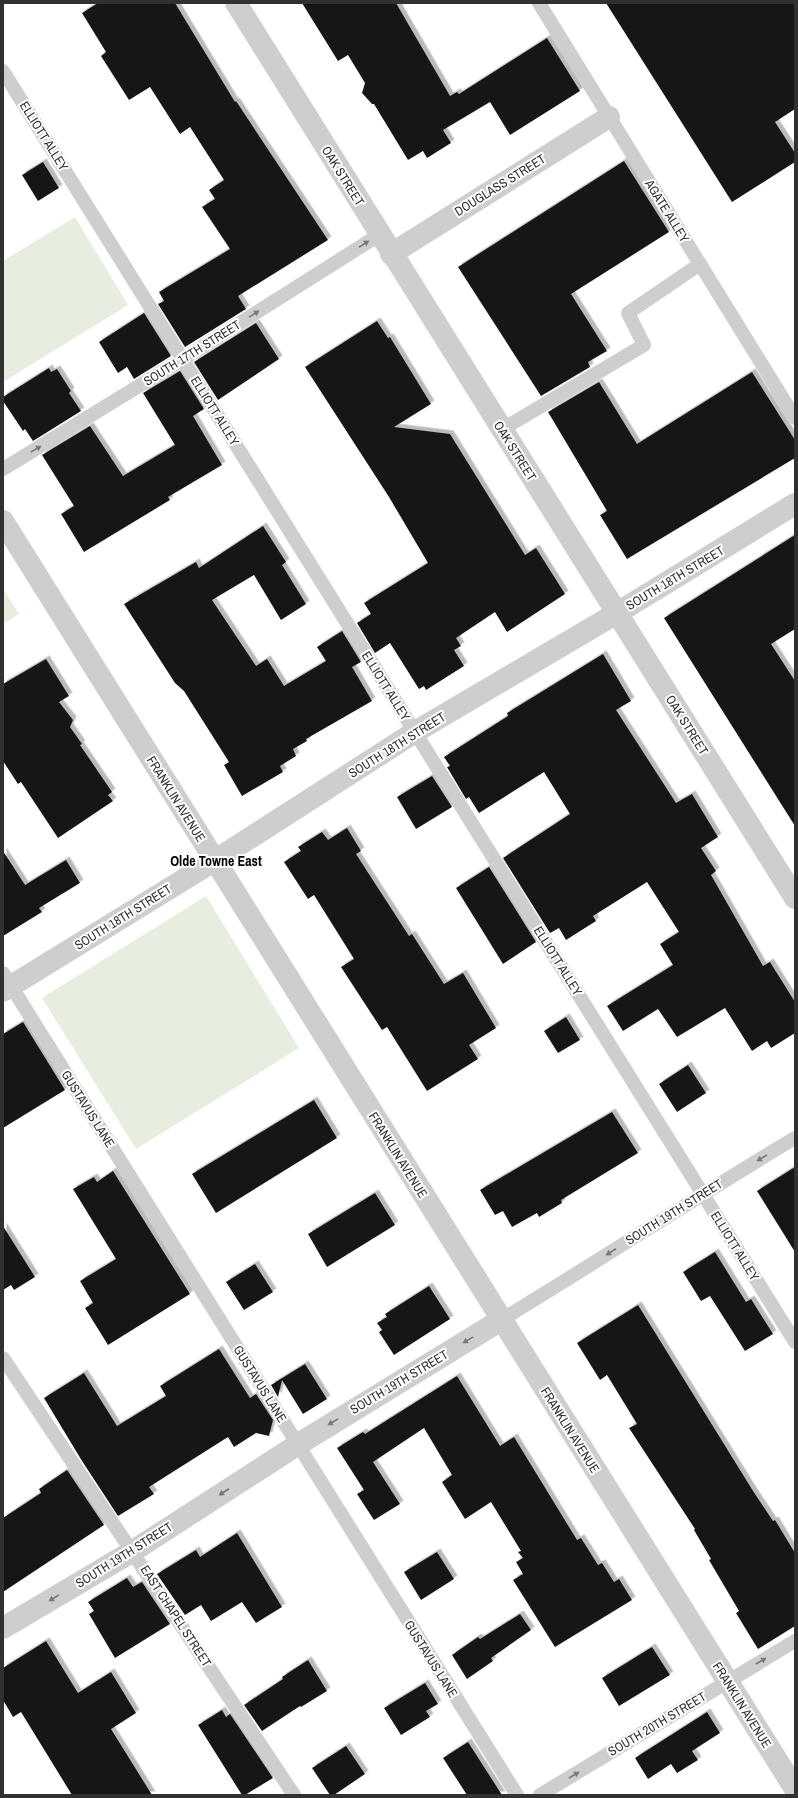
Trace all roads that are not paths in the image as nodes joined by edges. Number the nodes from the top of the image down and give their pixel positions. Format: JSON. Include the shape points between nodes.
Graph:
{"nodes":[{"id":1,"x":236,"y":3,"type":"edge"},
{"id":2,"x":539,"y":3,"type":"edge"},
{"id":3,"x":3,"y":71,"type":"edge"},
{"id":4,"x":609,"y":117,"type":"junction"},
{"id":5,"x":379,"y":234,"type":"junction"},
{"id":6,"x":391,"y":254,"type":"junction"},
{"id":7,"x":700,"y":264,"type":"junction"},
{"id":8,"x":183,"y":359,"type":"junction"},
{"id":9,"x":795,"y":418,"type":"edge"},
{"id":10,"x":501,"y":430,"type":"junction"},
{"id":11,"x":3,"y":469,"type":"edge"},
{"id":12,"x":795,"y":504,"type":"edge"},
{"id":13,"x":3,"y":521,"type":"edge"},
{"id":14,"x":617,"y":613,"type":"junction"},
{"id":15,"x":415,"y":732,"type":"junction"},
{"id":16,"x":214,"y":860,"type":"junction"},
{"id":17,"x":795,"y":898,"type":"edge"},
{"id":18,"x":6,"y":983,"type":"edge"},
{"id":19,"x":795,"y":1138,"type":"edge"},
{"id":20,"x":702,"y":1193,"type":"junction"},
{"id":21,"x":501,"y":1320,"type":"junction"},
{"id":22,"x":795,"y":1342,"type":"edge"},
{"id":23,"x":3,"y":1358,"type":"edge"},
{"id":24,"x":297,"y":1444,"type":"junction"},
{"id":25,"x":133,"y":1551,"type":"junction"},
{"id":26,"x":3,"y":1628,"type":"edge"},
{"id":27,"x":795,"y":1641,"type":"edge"},
{"id":28,"x":727,"y":1681,"type":"junction"},
{"id":29,"x":795,"y":1789,"type":"edge"},
{"id":30,"x":294,"y":1795,"type":"edge"},
{"id":31,"x":517,"y":1795,"type":"edge"},
{"id":32,"x":540,"y":1795,"type":"edge"}],
"edges":[{"from":1,"to":5,"type":"street","name":"OAK STREET"},
{"from":2,"to":4,"type":"lane","name":"AGATE ALLEY"},
{"from":3,"to":8,"type":"lane","name":"ELLIOTT ALLEY"},
{"from":4,"to":6,"type":"street","name":"DOUGLASS STREET"},
{"from":4,"to":7,"type":"lane","name":"AGATE ALLEY"},
{"from":5,"to":6,"type":"street","name":"OAK STREET"},
{"from":8,"to":5,"type":"lane","name":"SOUTH 17TH STREET","one_way":true},
{"from":6,"to":10,"type":"street","name":"OAK STREET"},
{"from":7,"to":9,"type":"lane","name":"AGATE ALLEY"},
{"from":7,"to":10,"type":"lane","via":[[628,313],[644,345]]},
{"from":11,"to":8,"type":"lane","name":"SOUTH 17TH STREET","one_way":true},
{"from":8,"to":15,"type":"lane","name":"ELLIOTT ALLEY"},
{"from":10,"to":14,"type":"street","name":"OAK STREET"},
{"from":12,"to":14,"type":"street","name":"SOUTH 18TH STREET"},
{"from":13,"to":16,"type":"street","name":"FRANKLIN AVENUE"},
{"from":14,"to":15,"type":"street","name":"SOUTH 18TH STREET"},
{"from":14,"to":17,"type":"street","name":"OAK STREET"},
{"from":15,"to":16,"type":"street","name":"SOUTH 18TH STREET"},
{"from":15,"to":20,"type":"lane","name":"ELLIOTT ALLEY"},
{"from":16,"to":18,"type":"street","name":"SOUTH 18TH STREET"},
{"from":16,"to":21,"type":"street","name":"FRANKLIN AVENUE"},
{"from":18,"to":24,"type":"lane","name":"GUSTAVUS LANE"},
{"from":19,"to":20,"type":"lane","name":"SOUTH 19TH STREET","one_way":true},
{"from":20,"to":21,"type":"lane","name":"SOUTH 19TH STREET","one_way":true},
{"from":20,"to":22,"type":"lane","name":"ELLIOTT ALLEY"},
{"from":21,"to":24,"type":"street","name":"SOUTH 19TH STREET","one_way":true},
{"from":21,"to":28,"type":"street","name":"FRANKLIN AVENUE"},
{"from":23,"to":25,"type":"lane","name":"EAST CHAPEL STREET"},
{"from":24,"to":25,"type":"street","name":"SOUTH 19TH STREET","one_way":true},
{"from":24,"to":31,"type":"lane","name":"GUSTAVUS LANE"},
{"from":25,"to":26,"type":"street","name":"SOUTH 19TH STREET","one_way":true},
{"from":25,"to":30,"type":"lane","name":"EAST CHAPEL STREET"},
{"from":28,"to":27,"type":"lane","name":"SOUTH 20TH STREET","one_way":true},
{"from":28,"to":29,"type":"street","name":"FRANKLIN AVENUE"},
{"from":32,"to":28,"type":"lane","name":"SOUTH 20TH STREET","one_way":true}]}
